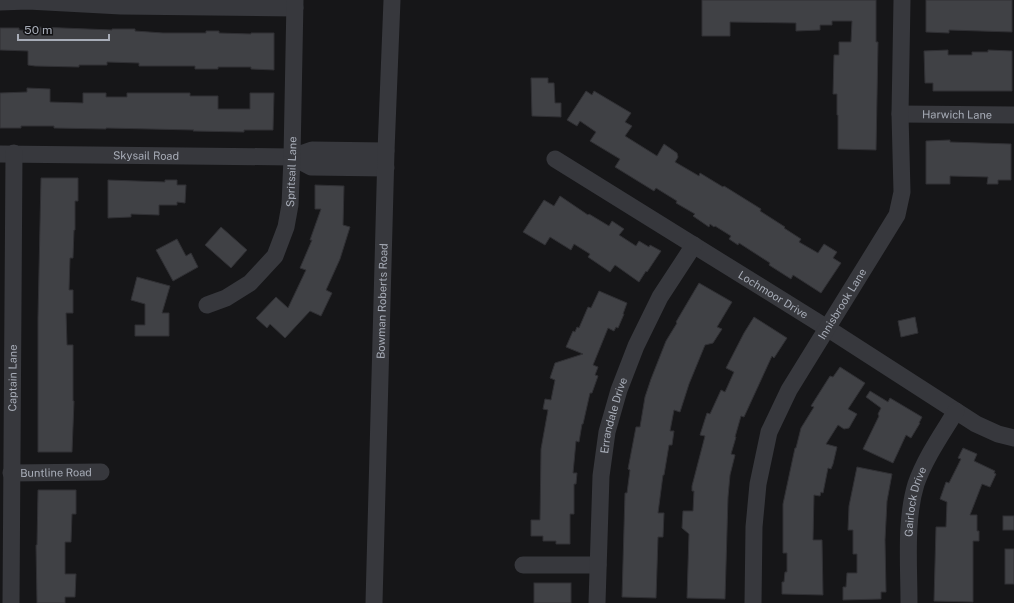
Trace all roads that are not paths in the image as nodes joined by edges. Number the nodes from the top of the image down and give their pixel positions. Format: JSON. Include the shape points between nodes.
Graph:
{"nodes":[{"id":1,"x":392,"y":0,"type":"edge"},
{"id":2,"x":902,"y":0,"type":"edge"},
{"id":3,"x":0,"y":2,"type":"edge"},
{"id":4,"x":295,"y":4,"type":"edge"},
{"id":5,"x":900,"y":114,"type":"junction"},
{"id":6,"x":1014,"y":115,"type":"edge"},
{"id":7,"x":386,"y":151,"type":"junction"},
{"id":8,"x":7,"y":154,"type":"edge"},
{"id":9,"x":292,"y":157,"type":"junction"},
{"id":10,"x":555,"y":159,"type":"dead end"},
{"id":11,"x":386,"y":168,"type":"junction"},
{"id":12,"x":694,"y":245,"type":"junction"},
{"id":13,"x":207,"y":305,"type":"dead end"},
{"id":14,"x":827,"y":328,"type":"junction"},
{"id":15,"x":956,"y":411,"type":"junction"},
{"id":16,"x":1014,"y":438,"type":"edge"},
{"id":17,"x":101,"y":472,"type":"dead end"},
{"id":18,"x":11,"y":473,"type":"junction"},
{"id":19,"x":523,"y":565,"type":"dead end"},
{"id":20,"x":598,"y":565,"type":"junction"},
{"id":21,"x":11,"y":603,"type":"edge"},
{"id":22,"x":374,"y":603,"type":"edge"},
{"id":23,"x":597,"y":603,"type":"edge"},
{"id":24,"x":753,"y":603,"type":"edge"},
{"id":25,"x":909,"y":603,"type":"edge"}],
"edges":[{"from":1,"to":7,"type":"street","name":"Bowman Roberts Road"},
{"from":2,"to":5,"type":"street","name":"Innisbrook Lane"},
{"from":3,"to":4,"type":"street","via":[[121,6]]},
{"from":4,"to":9,"type":"street","name":"Spritsail Lane"},
{"from":5,"to":6,"type":"street","name":"Harwich Lane"},
{"from":5,"to":14,"type":"street","name":"Innisbrook Lane","via":[[902,192],[897,215]]},
{"from":7,"to":9,"type":"street","name":"Skysail Road","via":[[312,150]]},
{"from":7,"to":11,"type":"street","name":"Bowman Roberts Road"},
{"from":8,"to":9,"type":"street","name":"Skysail Road"},
{"from":8,"to":18,"type":"street","name":"Captain Lane"},
{"from":9,"to":11,"type":"street","name":"Skysail Road","via":[[312,167]]},
{"from":9,"to":13,"type":"street","name":"Spritsail Lane","via":[[290,205],[286,227],[275,256],[250,284],[226,298]]},
{"from":10,"to":12,"type":"street","name":"Lochmoor Drive"},
{"from":11,"to":22,"type":"street","name":"Bowman Roberts Road"},
{"from":12,"to":14,"type":"street","name":"Lochmoor Drive"},
{"from":12,"to":20,"type":"street","name":"Errandale Drive","via":[[660,297],[636,346],[619,390],[607,432],[601,476]]},
{"from":14,"to":15,"type":"street","name":"Lochmoor Drive"},
{"from":14,"to":24,"type":"street","name":"Innisbrook Lane","via":[[788,390],[769,432],[758,484],[754,527]]},
{"from":15,"to":16,"type":"street","name":"Lochmoor Drive","via":[[976,424]]},
{"from":15,"to":25,"type":"street","name":"Gairlock Drive","via":[[916,484],[909,532]]},
{"from":17,"to":18,"type":"street","name":"Buntline Road"},
{"from":18,"to":21,"type":"street","name":"Captain Lane"},
{"from":19,"to":20,"type":"street"},
{"from":20,"to":23,"type":"street","name":"Errandale Drive"}]}
